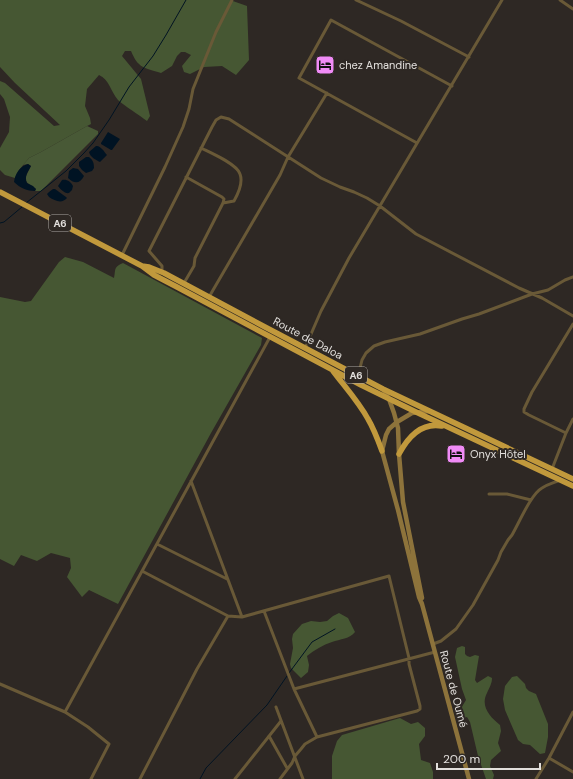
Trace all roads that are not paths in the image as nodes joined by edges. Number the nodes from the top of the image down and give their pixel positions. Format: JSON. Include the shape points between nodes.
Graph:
{"nodes":[{"id":1,"x":232,"y":0,"type":"edge"},
{"id":2,"x":356,"y":0,"type":"edge"},
{"id":3,"x":502,"y":0,"type":"edge"},
{"id":4,"x":560,"y":0,"type":"edge"},
{"id":5,"x":573,"y":10,"type":"edge"},
{"id":6,"x":469,"y":57,"type":"junction"},
{"id":7,"x":452,"y":86,"type":"junction"},
{"id":8,"x":327,"y":93,"type":"junction"},
{"id":9,"x":417,"y":143,"type":"junction"},
{"id":10,"x":201,"y":148,"type":"junction"},
{"id":11,"x":288,"y":157,"type":"junction"},
{"id":12,"x":186,"y":178,"type":"junction"},
{"id":13,"x":0,"y":192,"type":"edge"},
{"id":14,"x":223,"y":203,"type":"junction"},
{"id":15,"x":380,"y":206,"type":"junction"},
{"id":16,"x":122,"y":256,"type":"junction"},
{"id":17,"x":142,"y":266,"type":"junction"},
{"id":18,"x":162,"y":272,"type":"junction"},
{"id":19,"x":573,"y":277,"type":"edge"},
{"id":20,"x":184,"y":283,"type":"junction"},
{"id":21,"x":532,"y":294,"type":"junction"},
{"id":22,"x":209,"y":297,"type":"junction"},
{"id":23,"x":573,"y":316,"type":"edge"},
{"id":24,"x":573,"y":324,"type":"edge"},
{"id":25,"x":270,"y":337,"type":"junction"},
{"id":26,"x":305,"y":348,"type":"junction"},
{"id":27,"x":330,"y":368,"type":"junction"},
{"id":28,"x":358,"y":376,"type":"junction"},
{"id":29,"x":384,"y":389,"type":"junction"},
{"id":30,"x":389,"y":399,"type":"junction"},
{"id":31,"x":429,"y":411,"type":"junction"},
{"id":32,"x":416,"y":412,"type":"junction"},
{"id":33,"x":573,"y":419,"type":"edge"},
{"id":34,"x":397,"y":422,"type":"junction"},
{"id":35,"x":448,"y":427,"type":"junction"},
{"id":36,"x":566,"y":433,"type":"junction"},
{"id":37,"x":382,"y":451,"type":"junction"},
{"id":38,"x":399,"y":454,"type":"junction"},
{"id":39,"x":552,"y":469,"type":"junction"},
{"id":40,"x":573,"y":479,"type":"edge"},
{"id":41,"x":560,"y":480,"type":"junction"},
{"id":42,"x":191,"y":481,"type":"junction"},
{"id":43,"x":573,"y":486,"type":"edge"},
{"id":44,"x":488,"y":494,"type":"dead end"},
{"id":45,"x":532,"y":500,"type":"junction"},
{"id":46,"x":157,"y":544,"type":"junction"},
{"id":47,"x":142,"y":571,"type":"junction"},
{"id":48,"x":228,"y":579,"type":"junction"},
{"id":49,"x":422,"y":604,"type":"junction"},
{"id":50,"x":264,"y":611,"type":"junction"},
{"id":51,"x":228,"y":616,"type":"junction"},
{"id":52,"x":242,"y":617,"type":"junction"},
{"id":53,"x":433,"y":644,"type":"junction"},
{"id":54,"x":435,"y":652,"type":"junction"},
{"id":55,"x":409,"y":658,"type":"junction"},
{"id":56,"x":0,"y":684,"type":"edge"},
{"id":57,"x":294,"y":689,"type":"junction"},
{"id":58,"x":276,"y":707,"type":"dead end"},
{"id":59,"x":65,"y":712,"type":"junction"},
{"id":60,"x":573,"y":712,"type":"edge"},
{"id":61,"x":281,"y":721,"type":"junction"},
{"id":62,"x":269,"y":736,"type":"junction"},
{"id":63,"x":317,"y":737,"type":"junction"},
{"id":64,"x":294,"y":756,"type":"junction"},
{"id":65,"x":549,"y":758,"type":"junction"},
{"id":66,"x":287,"y":768,"type":"junction"},
{"id":67,"x":573,"y":772,"type":"edge"},
{"id":68,"x":91,"y":779,"type":"edge"},
{"id":69,"x":140,"y":779,"type":"edge"},
{"id":70,"x":236,"y":779,"type":"edge"},
{"id":71,"x":280,"y":779,"type":"edge"},
{"id":72,"x":303,"y":779,"type":"edge"},
{"id":73,"x":469,"y":779,"type":"edge"},
{"id":74,"x":536,"y":779,"type":"edge"}],
"edges":[{"from":1,"to":16,"type":"street","via":[[193,89],[180,134]]},
{"from":2,"to":6,"type":"street"},
{"from":3,"to":6,"type":"street"},
{"from":4,"to":5,"type":"street"},
{"from":6,"to":7,"type":"street"},
{"from":7,"to":8,"type":"street","via":[[331,20],[300,78]]},
{"from":7,"to":9,"type":"street"},
{"from":8,"to":9,"type":"street"},
{"from":8,"to":11,"type":"street"},
{"from":9,"to":15,"type":"street"},
{"from":10,"to":11,"type":"street","via":[[216,120],[221,117],[229,119]]},
{"from":10,"to":12,"type":"street"},
{"from":10,"to":14,"type":"street","via":[[229,162],[240,173],[234,201]]},
{"from":11,"to":15,"type":"street","via":[[321,178]]},
{"from":11,"to":22,"type":"street"},
{"from":12,"to":14,"type":"street","via":[[222,197]]},
{"from":12,"to":18,"type":"street","via":[[149,251],[162,266]]},
{"from":13,"to":16,"type":"highway","number":"A6"},
{"from":14,"to":20,"type":"street"},
{"from":15,"to":21,"type":"street","via":[[416,234]]},
{"from":15,"to":26,"type":"street","via":[[321,311]]},
{"from":16,"to":17,"type":"highway","number":"A6"},
{"from":17,"to":18,"type":"highway","name":"Route de Daloa","number":"A6"},
{"from":17,"to":25,"type":"highway","number":"A6","via":[[154,275]]},
{"from":18,"to":20,"type":"highway","name":"Route de Daloa","number":"A6"},
{"from":19,"to":21,"type":"street","via":[[548,290]]},
{"from":20,"to":22,"type":"highway","name":"Route de Daloa","number":"A6"},
{"from":21,"to":23,"type":"street"},
{"from":21,"to":28,"type":"street","via":[[496,309],[374,346],[362,360]]},
{"from":22,"to":26,"type":"highway","name":"Route de Daloa","number":"A6"},
{"from":24,"to":36,"type":"street","via":[[524,409],[529,415]]},
{"from":25,"to":27,"type":"highway","number":"A6"},
{"from":25,"to":42,"type":"street"},
{"from":26,"to":28,"type":"highway","name":"Route de Daloa","number":"A6"},
{"from":27,"to":30,"type":"highway","name":"Route de Daloa","number":"A6"},
{"from":27,"to":37,"type":"highway","via":[[368,419]]},
{"from":28,"to":29,"type":"highway","name":"Route de Daloa","number":"A6"},
{"from":29,"to":30,"type":"main road"},
{"from":29,"to":31,"type":"highway","name":"Route de Daloa","number":"A6"},
{"from":30,"to":32,"type":"highway","name":"Route de Daloa","number":"A6"},
{"from":30,"to":34,"type":"main road"},
{"from":31,"to":32,"type":"main road"},
{"from":31,"to":39,"type":"highway","name":"Route de Daloa","number":"A6"},
{"from":32,"to":34,"type":"main road"},
{"from":32,"to":35,"type":"highway","name":"Route de Daloa","number":"A6"},
{"from":33,"to":36,"type":"street"},
{"from":34,"to":37,"type":"main road","via":[[386,435]]},
{"from":34,"to":38,"type":"main road"},
{"from":35,"to":38,"type":"highway","via":[[437,425],[412,434]]},
{"from":35,"to":41,"type":"highway","name":"Route de Daloa","number":"A6"},
{"from":36,"to":39,"type":"street"},
{"from":37,"to":49,"type":"main road"},
{"from":38,"to":49,"type":"main road","via":[[403,502]]},
{"from":39,"to":40,"type":"highway","name":"Route de Daloa","number":"A6"},
{"from":41,"to":43,"type":"highway","name":"Route de Daloa","number":"A6"},
{"from":41,"to":45,"type":"street","via":[[542,488]]},
{"from":42,"to":46,"type":"street"},
{"from":42,"to":48,"type":"street"},
{"from":44,"to":45,"type":"street","via":[[507,494]]},
{"from":45,"to":53,"type":"street","via":[[473,605],[456,629]]},
{"from":46,"to":47,"type":"street"},
{"from":46,"to":48,"type":"street"},
{"from":47,"to":51,"type":"street"},
{"from":47,"to":59,"type":"street"},
{"from":48,"to":52,"type":"street"},
{"from":49,"to":53,"type":"main road","name":"Route de Oumé"},
{"from":50,"to":52,"type":"street"},
{"from":50,"to":55,"type":"street","via":[[389,576]]},
{"from":50,"to":57,"type":"street"},
{"from":51,"to":52,"type":"street"},
{"from":51,"to":69,"type":"street","via":[[197,669]]},
{"from":53,"to":54,"type":"main road","name":"Route de Oumé"},
{"from":54,"to":55,"type":"street"},
{"from":54,"to":73,"type":"main road","name":"Route de Oumé"},
{"from":55,"to":57,"type":"street"},
{"from":55,"to":63,"type":"street","via":[[420,709]]},
{"from":56,"to":59,"type":"street"},
{"from":57,"to":63,"type":"street"},
{"from":58,"to":61,"type":"street"},
{"from":59,"to":68,"type":"street","via":[[88,726],[108,744]]},
{"from":60,"to":65,"type":"street"},
{"from":61,"to":62,"type":"street"},
{"from":61,"to":64,"type":"street"},
{"from":62,"to":66,"type":"street"},
{"from":62,"to":70,"type":"street"},
{"from":63,"to":64,"type":"street"},
{"from":64,"to":66,"type":"street"},
{"from":64,"to":72,"type":"street"},
{"from":65,"to":67,"type":"street"},
{"from":65,"to":74,"type":"street"},
{"from":66,"to":71,"type":"street"}]}
